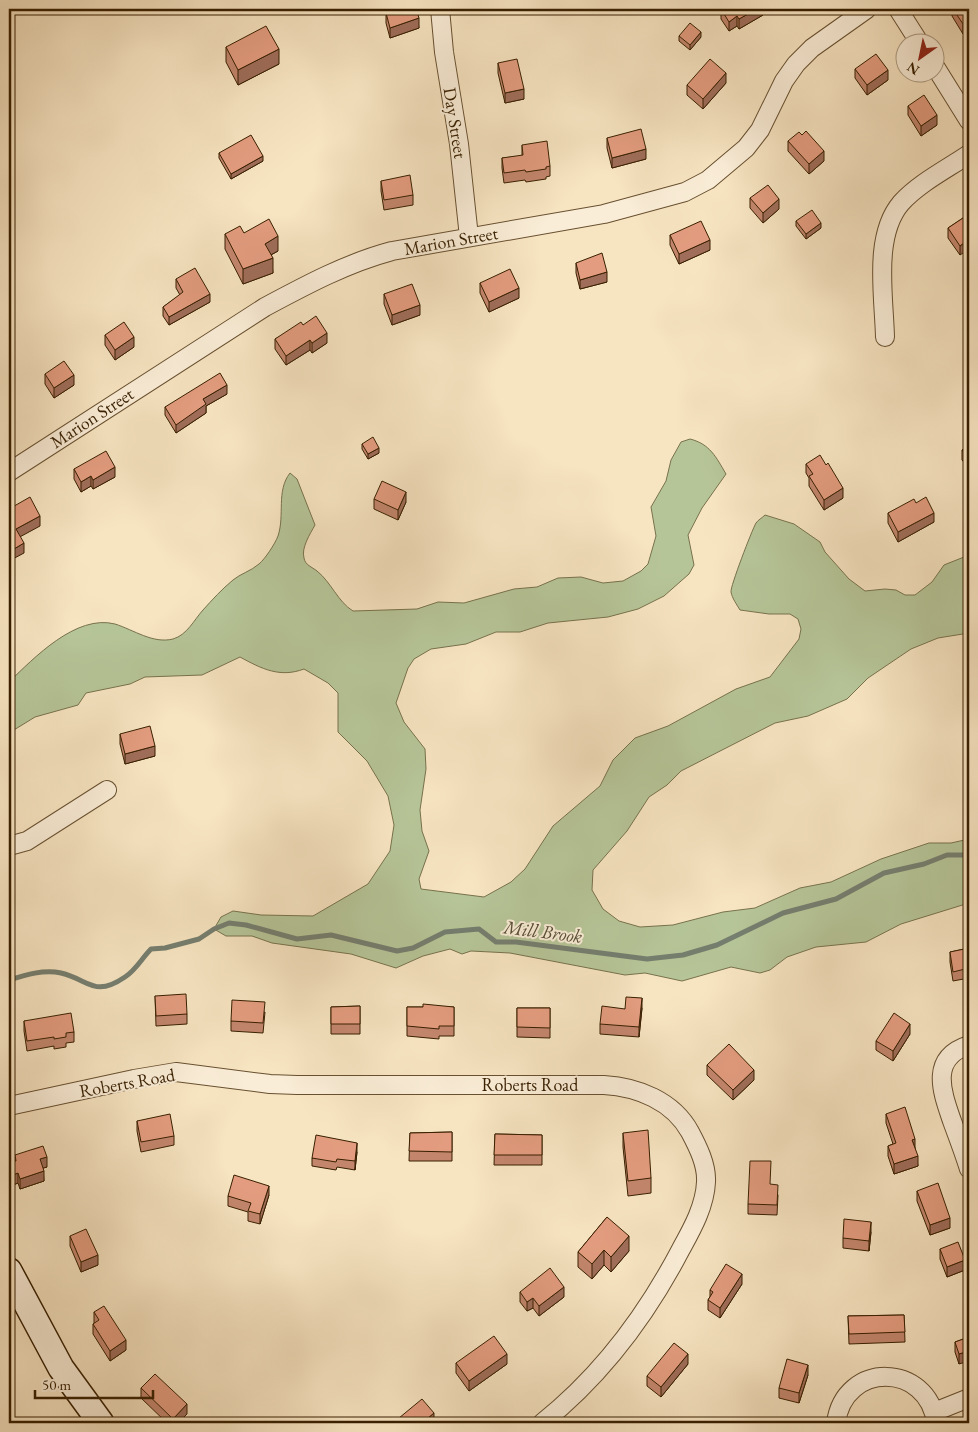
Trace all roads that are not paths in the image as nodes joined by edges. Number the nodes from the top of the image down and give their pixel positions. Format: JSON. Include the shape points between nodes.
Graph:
{"nodes":[{"id":1,"x":440,"y":9,"type":"edge"},
{"id":2,"x":867,"y":9,"type":"edge"},
{"id":3,"x":898,"y":9,"type":"edge"},
{"id":4,"x":913,"y":32,"type":"edge"},
{"id":5,"x":945,"y":82,"type":"edge"},
{"id":6,"x":969,"y":121,"type":"edge"},
{"id":7,"x":969,"y":154,"type":"edge"},
{"id":8,"x":469,"y":237,"type":"junction"},
{"id":9,"x":884,"y":337,"type":"dead end"},
{"id":10,"x":9,"y":472,"type":"edge"},
{"id":11,"x":107,"y":790,"type":"dead end"},
{"id":12,"x":9,"y":846,"type":"edge"},
{"id":13,"x":969,"y":1045,"type":"edge"},
{"id":14,"x":9,"y":1106,"type":"edge"},
{"id":15,"x":969,"y":1169,"type":"edge"},
{"id":16,"x":9,"y":1271,"type":"edge"},
{"id":17,"x":969,"y":1398,"type":"edge"},
{"id":18,"x":935,"y":1418,"type":"edge"},
{"id":19,"x":101,"y":1423,"type":"edge"},
{"id":20,"x":542,"y":1423,"type":"edge"},
{"id":21,"x":836,"y":1423,"type":"edge"}],
"edges":[{"from":1,"to":8,"type":"street","name":"Day Street"},
{"from":2,"to":8,"type":"street","name":"Marion Street","via":[[812,48],[796,64],[760,130],[746,148],[708,180],[685,192],[635,207]]},
{"from":3,"to":4,"type":"street"},
{"from":5,"to":6,"type":"street"},
{"from":7,"to":9,"type":"street","via":[[908,196],[889,223],[883,248]]},
{"from":8,"to":10,"type":"street","name":"Marion Street","via":[[380,254],[306,284]]},
{"from":11,"to":12,"type":"street","via":[[27,841]]},
{"from":13,"to":15,"type":"street","via":[[948,1060],[941,1084]]},
{"from":14,"to":20,"type":"street","name":"Roberts Road","via":[[176,1072],[297,1085],[604,1085],[633,1089],[660,1101],[681,1119],[699,1150],[706,1180],[700,1208],[676,1260],[616,1351],[586,1385]]},
{"from":16,"to":19,"type":"main road","via":[[61,1368]]},
{"from":17,"to":18,"type":"street"},
{"from":18,"to":21,"type":"street","via":[[925,1394],[913,1384],[882,1376],[864,1381],[849,1392],[839,1407]]}]}
